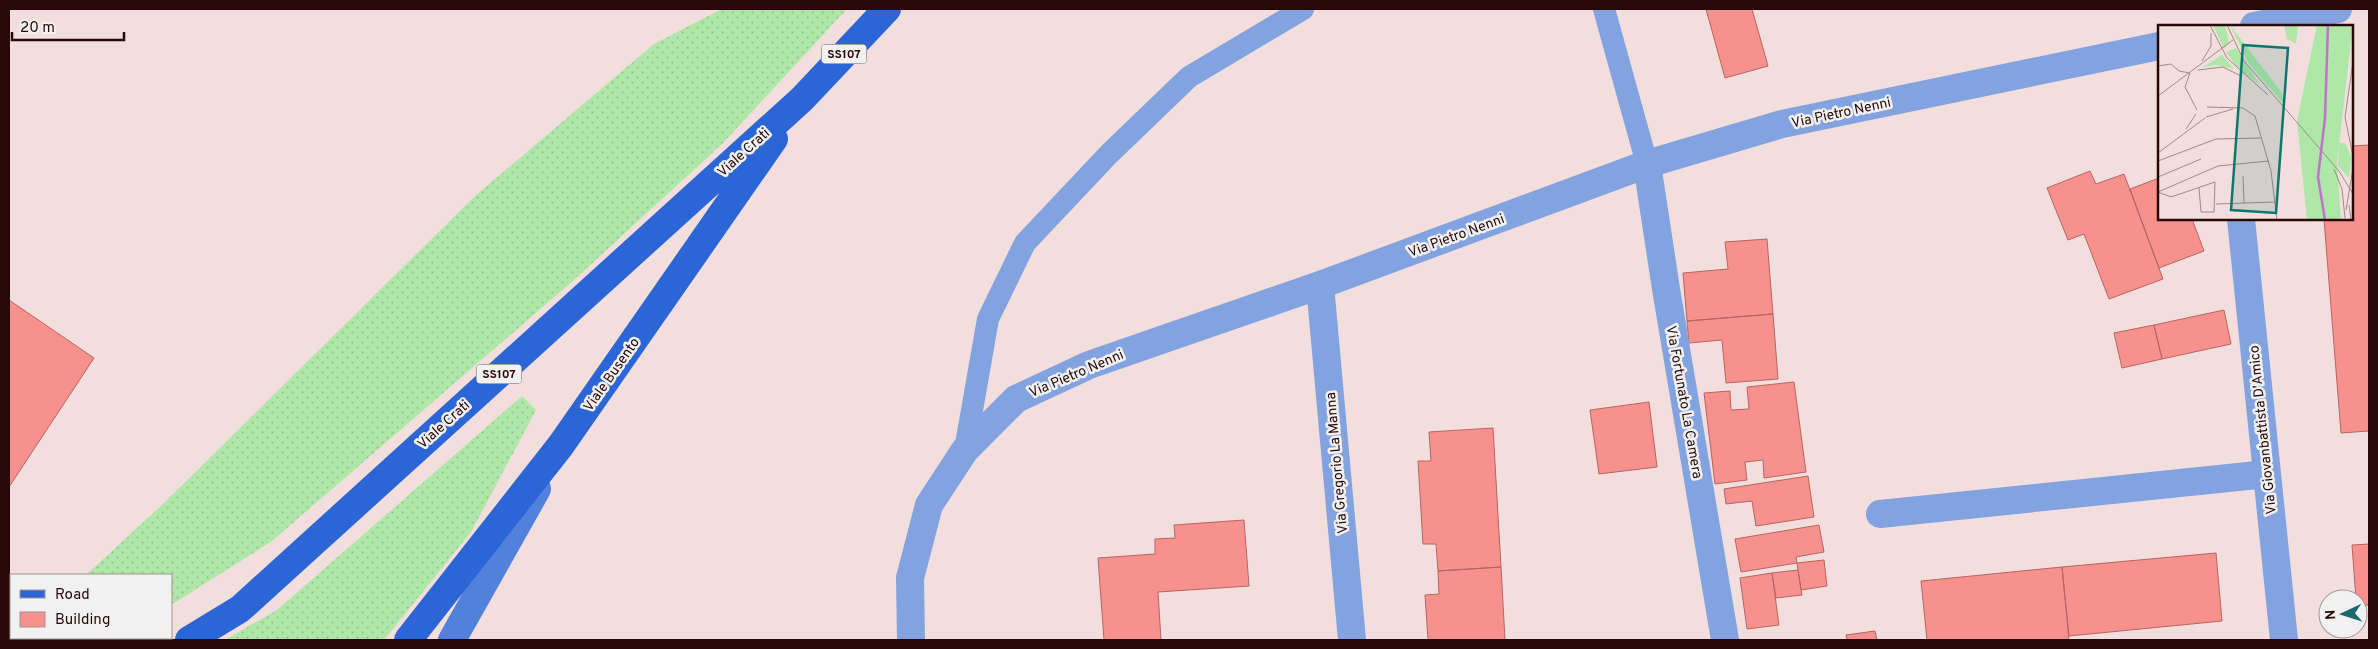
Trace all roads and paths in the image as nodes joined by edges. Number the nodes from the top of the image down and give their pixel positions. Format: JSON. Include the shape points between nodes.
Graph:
{"nodes":[{"id":1,"x":887,"y":9,"type":"edge"},
{"id":2,"x":1303,"y":9,"type":"edge"},
{"id":3,"x":1604,"y":9,"type":"edge"},
{"id":4,"x":2338,"y":9,"type":"edge"},
{"id":5,"x":2259,"y":25,"type":"edge"},
{"id":6,"x":2158,"y":46,"type":"edge"},
{"id":7,"x":802,"y":99,"type":"junction"},
{"id":8,"x":1648,"y":164,"type":"junction"},
{"id":9,"x":2241,"y":220,"type":"edge"},
{"id":10,"x":1320,"y":285,"type":"junction"},
{"id":11,"x":561,"y":445,"type":"junction"},
{"id":12,"x":965,"y":450,"type":"junction"},
{"id":13,"x":2267,"y":474,"type":"junction"},
{"id":14,"x":1880,"y":514,"type":"dead end"},
{"id":15,"x":912,"y":635,"type":"edge"},
{"id":16,"x":189,"y":640,"type":"edge"},
{"id":17,"x":408,"y":640,"type":"edge"},
{"id":18,"x":452,"y":640,"type":"edge"},
{"id":19,"x":1352,"y":640,"type":"edge"},
{"id":20,"x":1726,"y":640,"type":"edge"},
{"id":21,"x":2284,"y":640,"type":"edge"}],
"edges":[{"from":1,"to":7,"type":"main road","number":"SS107"},
{"from":2,"to":12,"type":"lane","via":[[1189,77],[1109,154],[1025,243],[988,319]]},
{"from":3,"to":8,"type":"lane"},
{"from":4,"to":5,"type":"street"},
{"from":6,"to":8,"type":"street","name":"Via Pietro Nenni","via":[[1782,124]]},
{"from":7,"to":11,"type":"main road","name":"Viale Busento","number":"SS107"},
{"from":7,"to":16,"type":"main road","name":"Viale Crati","number":"SS107","via":[[240,609]]},
{"from":8,"to":10,"type":"street","name":"Via Pietro Nenni"},
{"from":8,"to":20,"type":"street","name":"Via Fortunato La Camera","via":[[1666,290]]},
{"from":9,"to":13,"type":"street","name":"Via Giovanbattista D'Amico"},
{"from":10,"to":12,"type":"street","name":"Via Pietro Nenni","via":[[1073,372],[1016,399]]},
{"from":10,"to":19,"type":"street","name":"Via Gregorio La Manna"},
{"from":11,"to":17,"type":"main road","name":"Viale Busento","number":"SS107"},
{"from":11,"to":18,"type":"main road"},
{"from":12,"to":15,"type":"street","name":"Via Pietro Nenni","via":[[929,505],[910,578]]},
{"from":13,"to":14,"type":"street"},
{"from":13,"to":21,"type":"street","name":"Via Giovanbattista D'Amico"}]}
